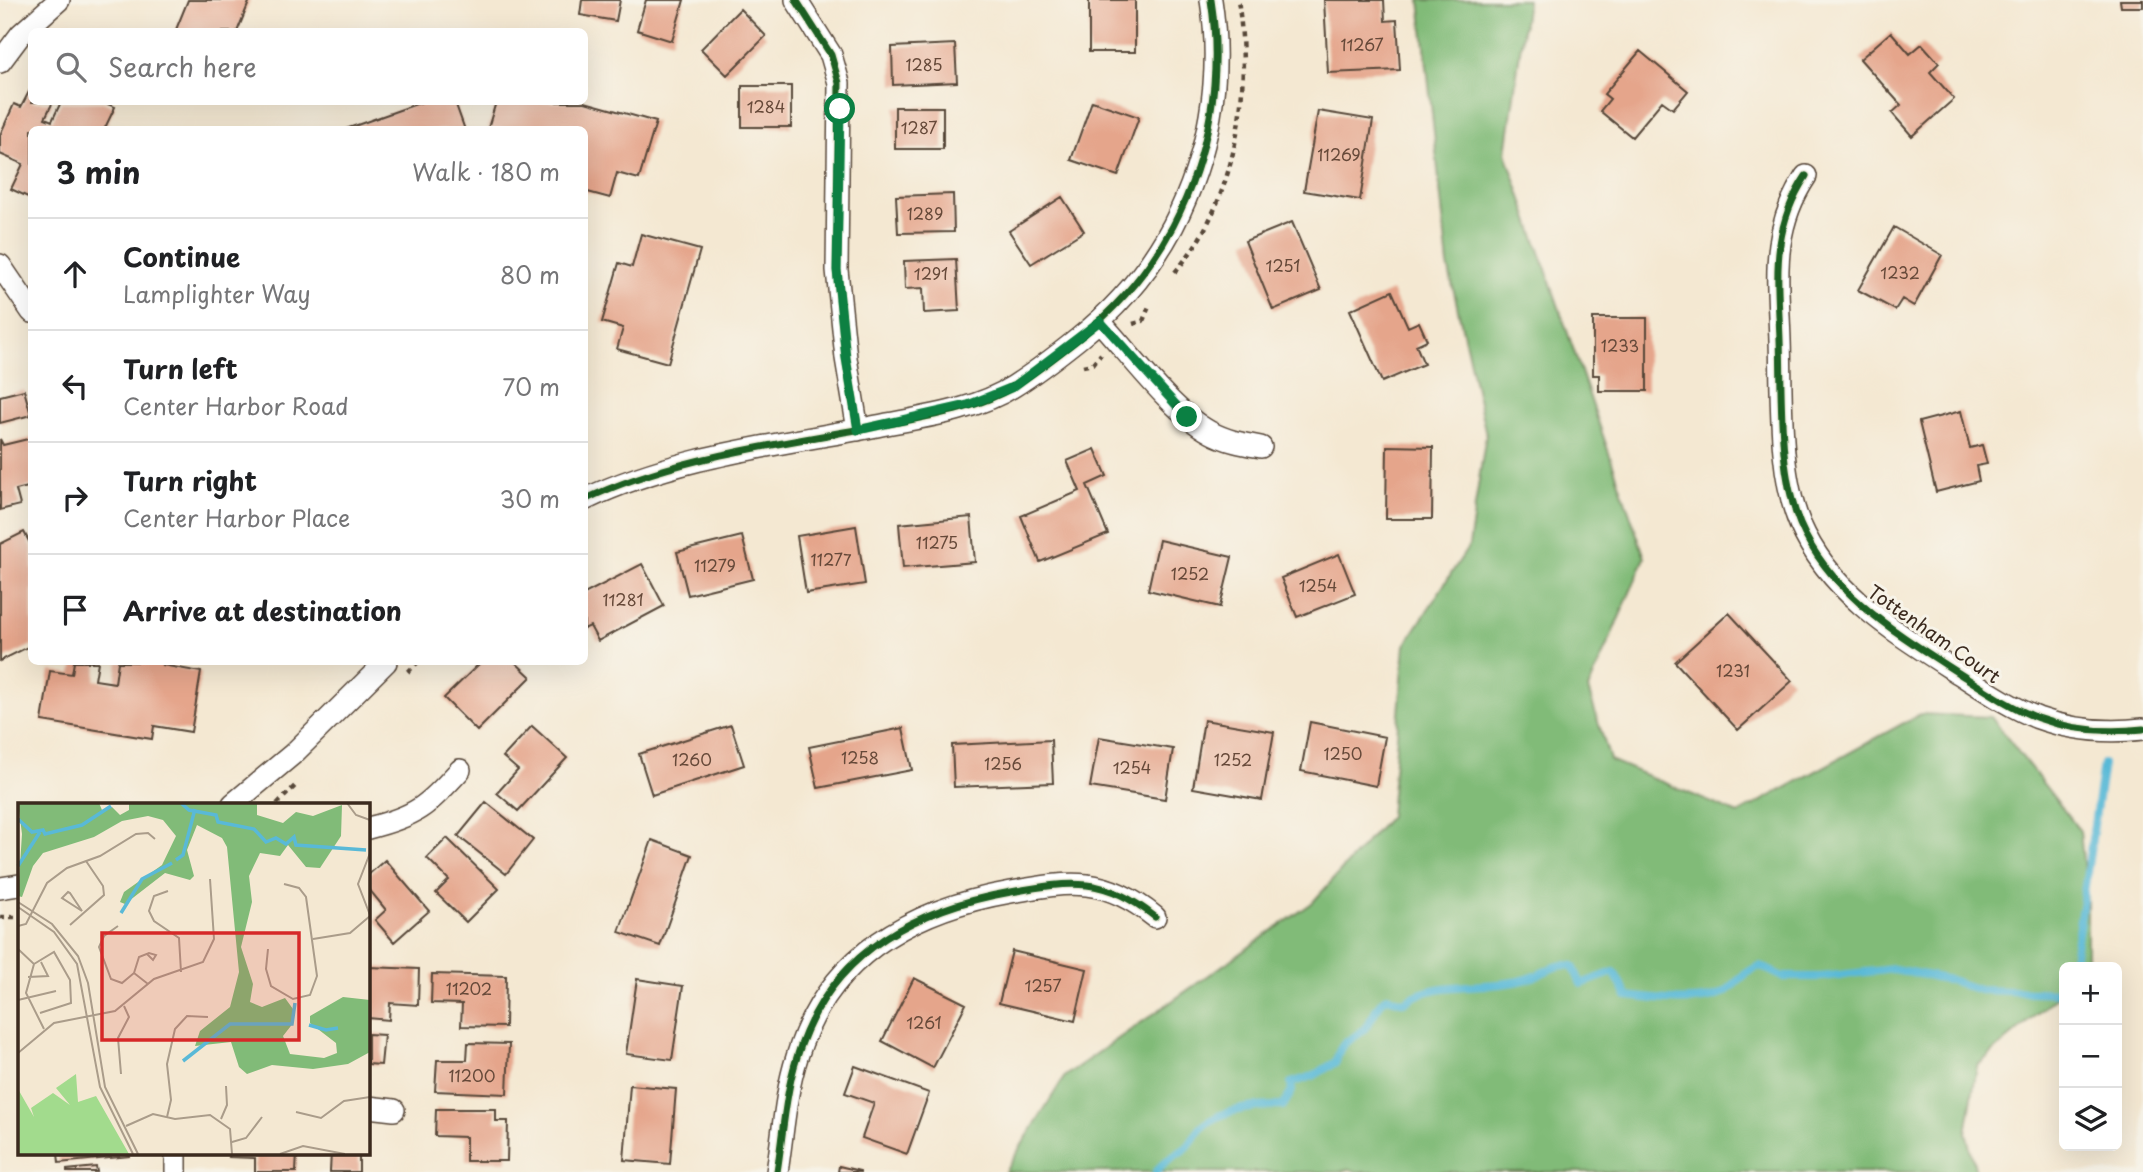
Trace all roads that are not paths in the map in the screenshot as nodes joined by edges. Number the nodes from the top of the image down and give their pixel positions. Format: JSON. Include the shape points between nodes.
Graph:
{"nodes":[{"id":1,"x":59,"y":0,"type":"edge"},
{"id":2,"x":796,"y":0,"type":"edge"},
{"id":3,"x":1211,"y":0,"type":"edge"},
{"id":4,"x":0,"y":62,"type":"edge"},
{"id":5,"x":1806,"y":176,"type":"dead end"},
{"id":6,"x":0,"y":265,"type":"edge"},
{"id":7,"x":28,"y":306,"type":"edge"},
{"id":8,"x":1100,"y":321,"type":"junction"},
{"id":9,"x":858,"y":430,"type":"junction"},
{"id":10,"x":1261,"y":447,"type":"dead end"},
{"id":11,"x":588,"y":498,"type":"edge"},
{"id":12,"x":383,"y":665,"type":"edge"},
{"id":13,"x":2143,"y":729,"type":"edge"},
{"id":14,"x":460,"y":770,"type":"dead end"},
{"id":15,"x":235,"y":803,"type":"edge"},
{"id":16,"x":369,"y":828,"type":"edge"},
{"id":17,"x":18,"y":885,"type":"edge"},
{"id":18,"x":0,"y":888,"type":"edge"},
{"id":19,"x":1155,"y":917,"type":"dead end"},
{"id":20,"x":369,"y":1107,"type":"edge"},
{"id":21,"x":394,"y":1110,"type":"dead end"},
{"id":22,"x":176,"y":1154,"type":"edge"},
{"id":23,"x":176,"y":1172,"type":"edge"},
{"id":24,"x":777,"y":1172,"type":"edge"}],
"edges":[{"from":1,"to":4,"type":"street","via":[[21,34]]},
{"from":2,"to":9,"type":"street","via":[[831,55],[839,83],[837,270]]},
{"from":3,"to":8,"type":"street","via":[[1216,70],[1201,159],[1162,246],[1134,286]]},
{"from":5,"to":13,"type":"street","name":"Tottenham Court","via":[[1790,200],[1780,231],[1778,261],[1789,485],[1811,547],[1860,605],[2005,702],[2074,728]]},
{"from":6,"to":7,"type":"street"},
{"from":8,"to":9,"type":"street","via":[[1013,387],[968,405]]},
{"from":8,"to":10,"type":"street","via":[[1187,417],[1210,433]]},
{"from":9,"to":11,"type":"street","via":[[703,460],[644,476]]},
{"from":12,"to":15,"type":"street","via":[[293,754]]},
{"from":14,"to":16,"type":"street","via":[[426,807],[401,820]]},
{"from":17,"to":18,"type":"street"},
{"from":19,"to":24,"type":"street","via":[[1133,899],[1106,887],[1078,883],[962,902],[925,914],[893,932],[836,984],[813,1020],[787,1094]]},
{"from":20,"to":21,"type":"street"},
{"from":22,"to":23,"type":"street"}]}
